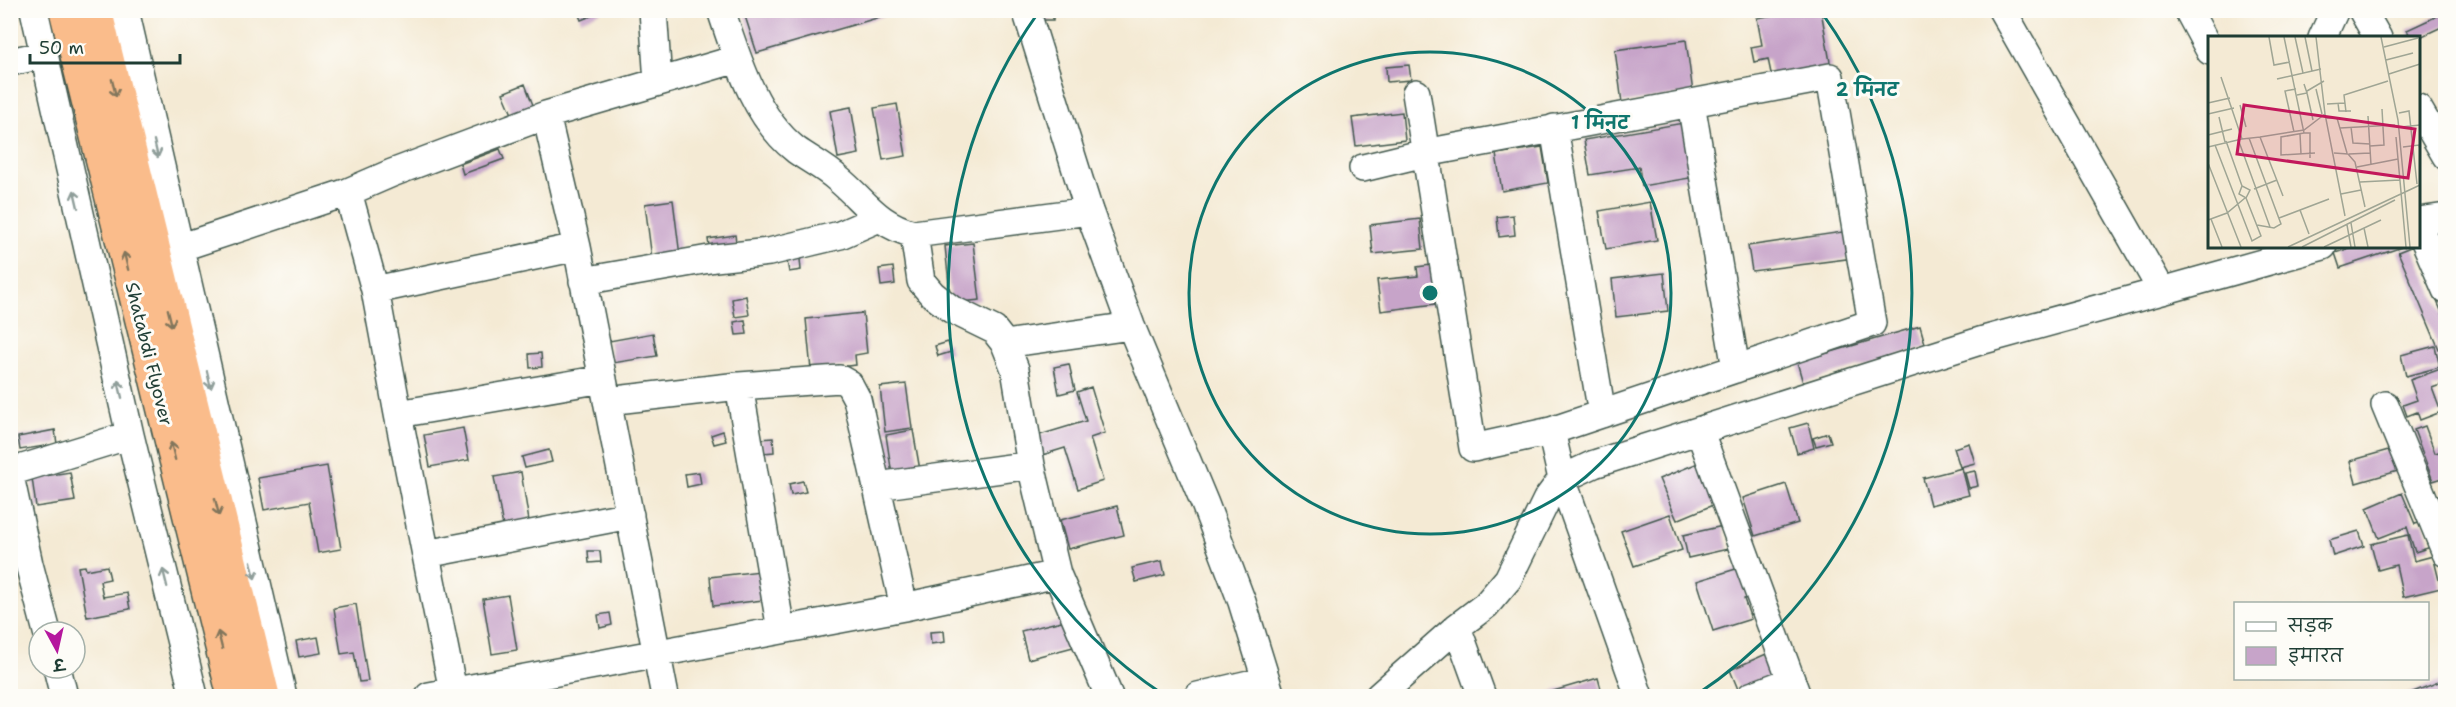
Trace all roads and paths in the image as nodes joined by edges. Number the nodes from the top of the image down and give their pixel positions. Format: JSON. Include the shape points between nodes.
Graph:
{"nodes":[{"id":1,"x":34,"y":10,"type":"edge"},
{"id":2,"x":66,"y":10,"type":"edge"},
{"id":3,"x":95,"y":10,"type":"edge"},
{"id":4,"x":124,"y":10,"type":"edge"},
{"id":5,"x":653,"y":10,"type":"edge"},
{"id":6,"x":721,"y":10,"type":"edge"},
{"id":7,"x":1026,"y":10,"type":"edge"},
{"id":8,"x":2002,"y":10,"type":"edge"},
{"id":9,"x":2188,"y":10,"type":"edge"},
{"id":10,"x":2335,"y":10,"type":"edge"},
{"id":11,"x":2362,"y":10,"type":"edge"},
{"id":12,"x":2323,"y":36,"type":"edge"},
{"id":13,"x":2377,"y":36,"type":"edge"},
{"id":14,"x":2208,"y":47,"type":"edge"},
{"id":15,"x":42,"y":55,"type":"junction"},
{"id":16,"x":737,"y":59,"type":"junction"},
{"id":17,"x":10,"y":62,"type":"edge"},
{"id":18,"x":658,"y":82,"type":"junction"},
{"id":19,"x":1416,"y":93,"type":"dead end"},
{"id":20,"x":1691,"y":103,"type":"junction"},
{"id":21,"x":2420,"y":112,"type":"edge"},
{"id":22,"x":546,"y":115,"type":"junction"},
{"id":23,"x":1554,"y":128,"type":"junction"},
{"id":24,"x":1425,"y":153,"type":"junction"},
{"id":25,"x":2445,"y":156,"type":"edge"},
{"id":26,"x":1363,"y":168,"type":"dead end"},
{"id":27,"x":348,"y":192,"type":"junction"},
{"id":28,"x":1089,"y":211,"type":"junction"},
{"id":29,"x":879,"y":218,"type":"junction"},
{"id":30,"x":2445,"y":218,"type":"edge"},
{"id":31,"x":2420,"y":223,"type":"edge"},
{"id":32,"x":2420,"y":228,"type":"edge"},
{"id":33,"x":914,"y":234,"type":"junction"},
{"id":34,"x":577,"y":247,"type":"junction"},
{"id":35,"x":178,"y":248,"type":"junction"},
{"id":36,"x":2312,"y":248,"type":"edge"},
{"id":37,"x":583,"y":281,"type":"junction"},
{"id":38,"x":375,"y":290,"type":"junction"},
{"id":39,"x":2445,"y":290,"type":"edge"},
{"id":40,"x":2162,"y":291,"type":"junction"},
{"id":41,"x":1131,"y":326,"type":"junction"},
{"id":42,"x":1005,"y":344,"type":"junction"},
{"id":43,"x":1736,"y":369,"type":"junction"},
{"id":44,"x":739,"y":386,"type":"junction"},
{"id":45,"x":605,"y":390,"type":"junction"},
{"id":46,"x":2385,"y":405,"type":"dead end"},
{"id":47,"x":399,"y":414,"type":"junction"},
{"id":48,"x":1602,"y":414,"type":"junction"},
{"id":49,"x":1551,"y":431,"type":"junction"},
{"id":50,"x":1700,"y":432,"type":"junction"},
{"id":51,"x":130,"y":435,"type":"junction"},
{"id":52,"x":1031,"y":465,"type":"junction"},
{"id":53,"x":10,"y":474,"type":"edge"},
{"id":54,"x":1562,"y":478,"type":"junction"},
{"id":55,"x":877,"y":486,"type":"junction"},
{"id":56,"x":630,"y":515,"type":"junction"},
{"id":57,"x":2439,"y":520,"type":"edge"},
{"id":58,"x":2445,"y":553,"type":"edge"},
{"id":59,"x":426,"y":554,"type":"junction"},
{"id":60,"x":20,"y":566,"type":"edge"},
{"id":61,"x":1057,"y":574,"type":"junction"},
{"id":62,"x":904,"y":607,"type":"junction"},
{"id":63,"x":42,"y":620,"type":"edge"},
{"id":64,"x":1457,"y":627,"type":"junction"},
{"id":65,"x":781,"y":630,"type":"junction"},
{"id":66,"x":657,"y":654,"type":"junction"},
{"id":67,"x":60,"y":680,"type":"edge"},
{"id":68,"x":1268,"y":688,"type":"edge"},
{"id":69,"x":1794,"y":689,"type":"edge"},
{"id":70,"x":445,"y":695,"type":"edge"},
{"id":71,"x":64,"y":696,"type":"edge"},
{"id":72,"x":194,"y":696,"type":"edge"},
{"id":73,"x":234,"y":696,"type":"edge"},
{"id":74,"x":263,"y":696,"type":"edge"},
{"id":75,"x":283,"y":696,"type":"edge"},
{"id":76,"x":665,"y":696,"type":"edge"},
{"id":77,"x":1109,"y":696,"type":"edge"},
{"id":78,"x":1198,"y":696,"type":"edge"},
{"id":79,"x":1379,"y":696,"type":"edge"},
{"id":80,"x":1482,"y":696,"type":"edge"},
{"id":81,"x":1638,"y":696,"type":"edge"},
{"id":82,"x":1751,"y":696,"type":"edge"}],
"edges":[{"from":1,"to":15,"type":"street"},
{"from":73,"to":2,"type":"highway","name":"Shatabdi Flyover","one_way":true},
{"from":3,"to":74,"type":"highway","name":"Shatabdi Flyover","one_way":true},
{"from":4,"to":35,"type":"street","one_way":true},
{"from":5,"to":18,"type":"street"},
{"from":6,"to":16,"type":"street"},
{"from":7,"to":28,"type":"street"},
{"from":8,"to":40,"type":"street"},
{"from":9,"to":14,"type":"street"},
{"from":10,"to":12,"type":"street"},
{"from":11,"to":13,"type":"street"},
{"from":15,"to":17,"type":"street"},
{"from":51,"to":15,"type":"street","one_way":true},
{"from":16,"to":18,"type":"street"},
{"from":16,"to":29,"type":"street","via":[[760,106],[795,149],[838,179]]},
{"from":18,"to":22,"type":"street"},
{"from":19,"to":24,"type":"street"},
{"from":20,"to":23,"type":"street"},
{"from":20,"to":43,"type":"street"},
{"from":20,"to":43,"type":"street","via":[[1830,77],[1868,299],[1872,323]]},
{"from":21,"to":25,"type":"street"},
{"from":22,"to":27,"type":"street"},
{"from":22,"to":34,"type":"street"},
{"from":23,"to":24,"type":"street"},
{"from":23,"to":48,"type":"street"},
{"from":24,"to":26,"type":"street"},
{"from":24,"to":49,"type":"street","via":[[1473,448]]},
{"from":27,"to":35,"type":"street"},
{"from":27,"to":38,"type":"street"},
{"from":28,"to":33,"type":"street"},
{"from":28,"to":41,"type":"street"},
{"from":29,"to":33,"type":"street","via":[[894,229]]},
{"from":29,"to":37,"type":"street","via":[[840,234],[769,252]]},
{"from":30,"to":31,"type":"street"},
{"from":32,"to":39,"type":"street"},
{"from":33,"to":42,"type":"street","via":[[921,281],[951,309],[994,330]]},
{"from":34,"to":37,"type":"street"},
{"from":34,"to":38,"type":"street"},
{"from":35,"to":75,"type":"street","one_way":true},
{"from":36,"to":40,"type":"street"},
{"from":37,"to":45,"type":"street"},
{"from":38,"to":47,"type":"street"},
{"from":40,"to":50,"type":"street","via":[[1980,341]]},
{"from":41,"to":42,"type":"street"},
{"from":41,"to":68,"type":"street","via":[[1205,504],[1242,602]]},
{"from":42,"to":52,"type":"street","via":[[1015,369]]},
{"from":43,"to":48,"type":"street"},
{"from":44,"to":45,"type":"street"},
{"from":44,"to":55,"type":"street","via":[[840,379],[849,384],[857,399]]},
{"from":44,"to":65,"type":"street"},
{"from":45,"to":47,"type":"street"},
{"from":45,"to":56,"type":"street"},
{"from":46,"to":57,"type":"street"},
{"from":47,"to":59,"type":"street"},
{"from":48,"to":49,"type":"street"},
{"from":49,"to":54,"type":"street"},
{"from":50,"to":54,"type":"street","via":[[1594,464]]},
{"from":50,"to":69,"type":"street"},
{"from":51,"to":53,"type":"street"},
{"from":72,"to":51,"type":"street","one_way":true},
{"from":52,"to":55,"type":"street"},
{"from":52,"to":61,"type":"street"},
{"from":53,"to":60,"type":"street"},
{"from":54,"to":64,"type":"street","via":[[1508,579],[1486,605]]},
{"from":54,"to":81,"type":"street"},
{"from":55,"to":62,"type":"street"},
{"from":56,"to":59,"type":"street"},
{"from":56,"to":66,"type":"street"},
{"from":57,"to":58,"type":"street"},
{"from":59,"to":70,"type":"street"},
{"from":60,"to":63,"type":"street"},
{"from":61,"to":62,"type":"street"},
{"from":61,"to":77,"type":"street"},
{"from":62,"to":65,"type":"street"},
{"from":64,"to":79,"type":"street"},
{"from":64,"to":80,"type":"street"},
{"from":65,"to":66,"type":"street"},
{"from":66,"to":70,"type":"street"},
{"from":66,"to":76,"type":"street"},
{"from":67,"to":71,"type":"street"},
{"from":68,"to":78,"type":"street"},
{"from":69,"to":82,"type":"street"}]}
